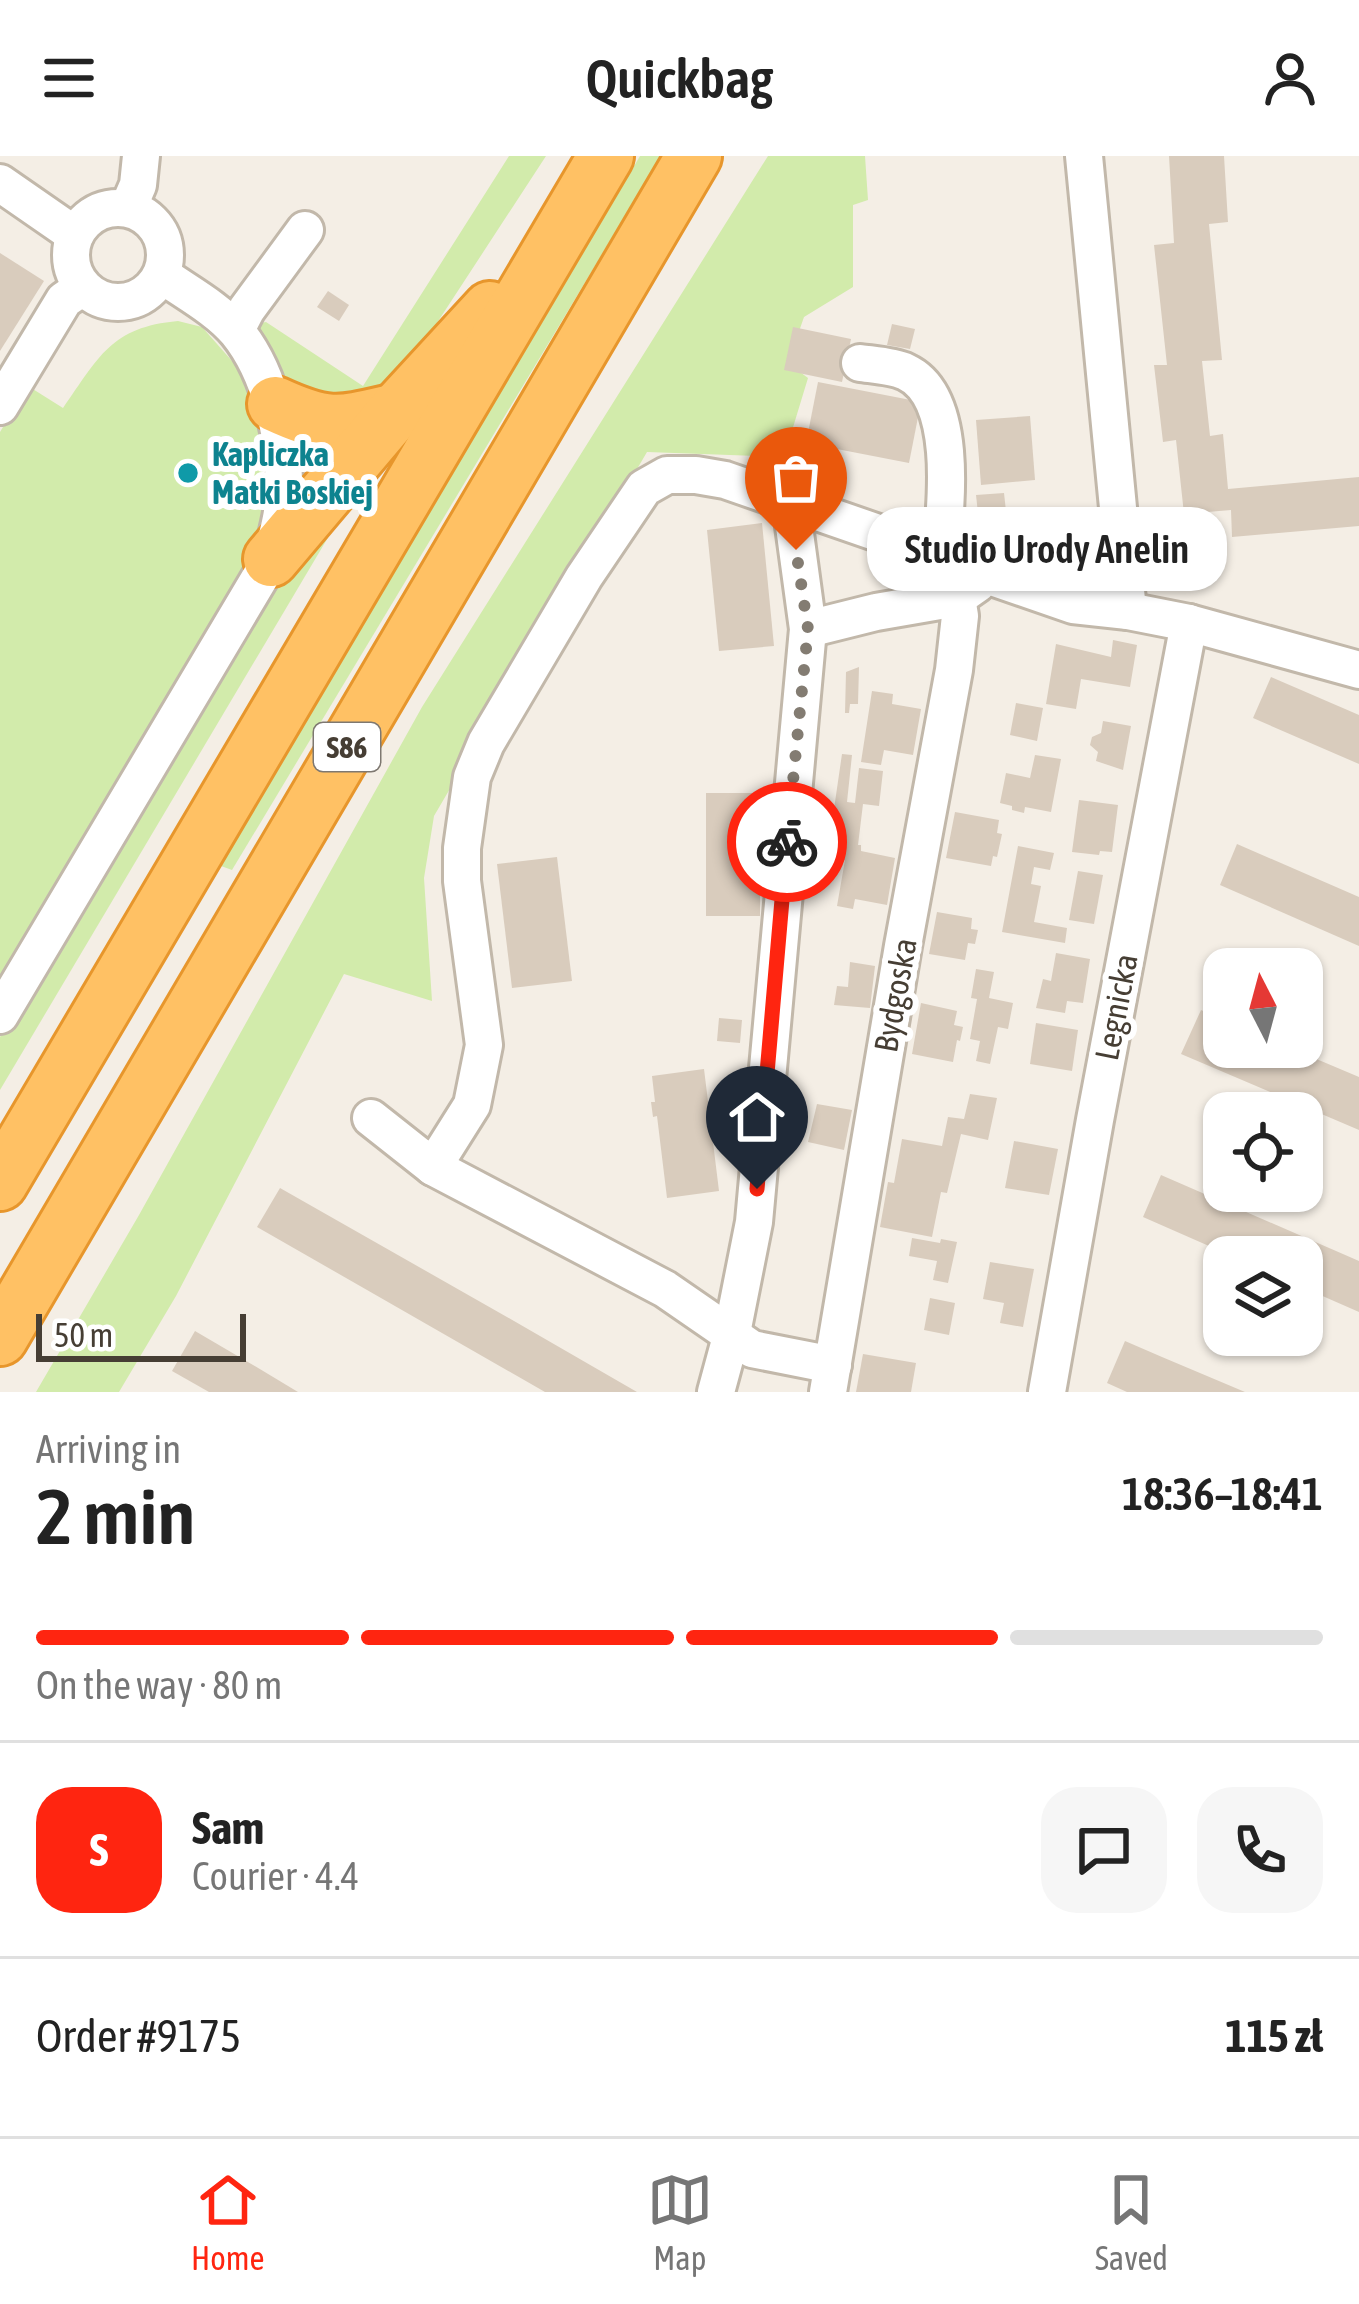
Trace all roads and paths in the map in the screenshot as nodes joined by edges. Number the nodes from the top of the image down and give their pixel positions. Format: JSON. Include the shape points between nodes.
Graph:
{"nodes":[{"id":1,"x":141,"y":156,"type":"edge"},
{"id":2,"x":606,"y":156,"type":"edge"},
{"id":3,"x":694,"y":156,"type":"edge"},
{"id":4,"x":1084,"y":156,"type":"edge"},
{"id":5,"x":0,"y":184,"type":"edge"},
{"id":6,"x":128,"y":208,"type":"junction"},
{"id":7,"x":305,"y":230,"type":"dead end"},
{"id":8,"x":560,"y":232,"type":"junction"},
{"id":9,"x":75,"y":235,"type":"junction"},
{"id":10,"x":161,"y":275,"type":"junction"},
{"id":11,"x":83,"y":287,"type":"junction"},
{"id":12,"x":236,"y":331,"type":"junction"},
{"id":13,"x":860,"y":363,"type":"dead end"},
{"id":14,"x":275,"y":404,"type":"junction"},
{"id":15,"x":0,"y":406,"type":"edge"},
{"id":16,"x":396,"y":411,"type":"junction"},
{"id":17,"x":791,"y":504,"type":"junction"},
{"id":18,"x":941,"y":555,"type":"junction"},
{"id":19,"x":272,"y":559,"type":"junction"},
{"id":20,"x":988,"y":576,"type":"junction"},
{"id":21,"x":957,"y":598,"type":"junction"},
{"id":22,"x":1128,"y":611,"type":"junction"},
{"id":23,"x":1190,"y":623,"type":"junction"},
{"id":24,"x":808,"y":629,"type":"junction"},
{"id":25,"x":1359,"y":670,"type":"edge"},
{"id":26,"x":0,"y":1015,"type":"edge"},
{"id":27,"x":370,"y":1118,"type":"dead end"},
{"id":28,"x":433,"y":1167,"type":"junction"},
{"id":29,"x":0,"y":1183,"type":"edge"},
{"id":30,"x":732,"y":1333,"type":"junction"},
{"id":31,"x":0,"y":1338,"type":"edge"},
{"id":32,"x":831,"y":1378,"type":"edge"},
{"id":33,"x":716,"y":1392,"type":"edge"},
{"id":34,"x":1047,"y":1392,"type":"edge"}],
"edges":[{"from":1,"to":6,"type":"street"},
{"from":2,"to":8,"type":"highway","number":"S86"},
{"from":3,"to":31,"type":"highway","number":"S86"},
{"from":4,"to":22,"type":"street"},
{"from":5,"to":9,"type":"street"},
{"from":6,"to":9,"type":"street","via":[[93,214]]},
{"from":6,"to":10,"type":"street","via":[[159,230]]},
{"from":7,"to":12,"type":"street"},
{"from":8,"to":16,"type":"highway"},
{"from":8,"to":29,"type":"highway","number":"S86"},
{"from":9,"to":11,"type":"street","via":[[71,262]]},
{"from":10,"to":11,"type":"street","via":[[126,302]]},
{"from":10,"to":12,"type":"street"},
{"from":11,"to":15,"type":"street","via":[[64,300]]},
{"from":12,"to":14,"type":"street"},
{"from":13,"to":18,"type":"street","via":[[904,371],[934,399],[946,497]]},
{"from":14,"to":16,"type":"highway","via":[[319,422]]},
{"from":14,"to":19,"type":"street","via":[[284,481]]},
{"from":16,"to":19,"type":"highway"},
{"from":17,"to":18,"type":"street"},
{"from":17,"to":24,"type":"street"},
{"from":17,"to":28,"type":"street","via":[[696,475],[667,475],[644,488],[486,743],[472,777],[461,880],[484,1045],[472,1106]]},
{"from":18,"to":20,"type":"street"},
{"from":19,"to":26,"type":"street"},
{"from":20,"to":21,"type":"street"},
{"from":20,"to":22,"type":"street","via":[[1073,605]]},
{"from":21,"to":24,"type":"street"},
{"from":21,"to":32,"type":"street","name":"Bydgoska","via":[[954,670]]},
{"from":22,"to":23,"type":"street"},
{"from":23,"to":25,"type":"street"},
{"from":23,"to":34,"type":"street","name":"Legnicka"},
{"from":24,"to":30,"type":"street","via":[[756,1200]]},
{"from":27,"to":28,"type":"street"},
{"from":28,"to":30,"type":"street"},
{"from":30,"to":32,"type":"street"},
{"from":30,"to":33,"type":"street"}]}
